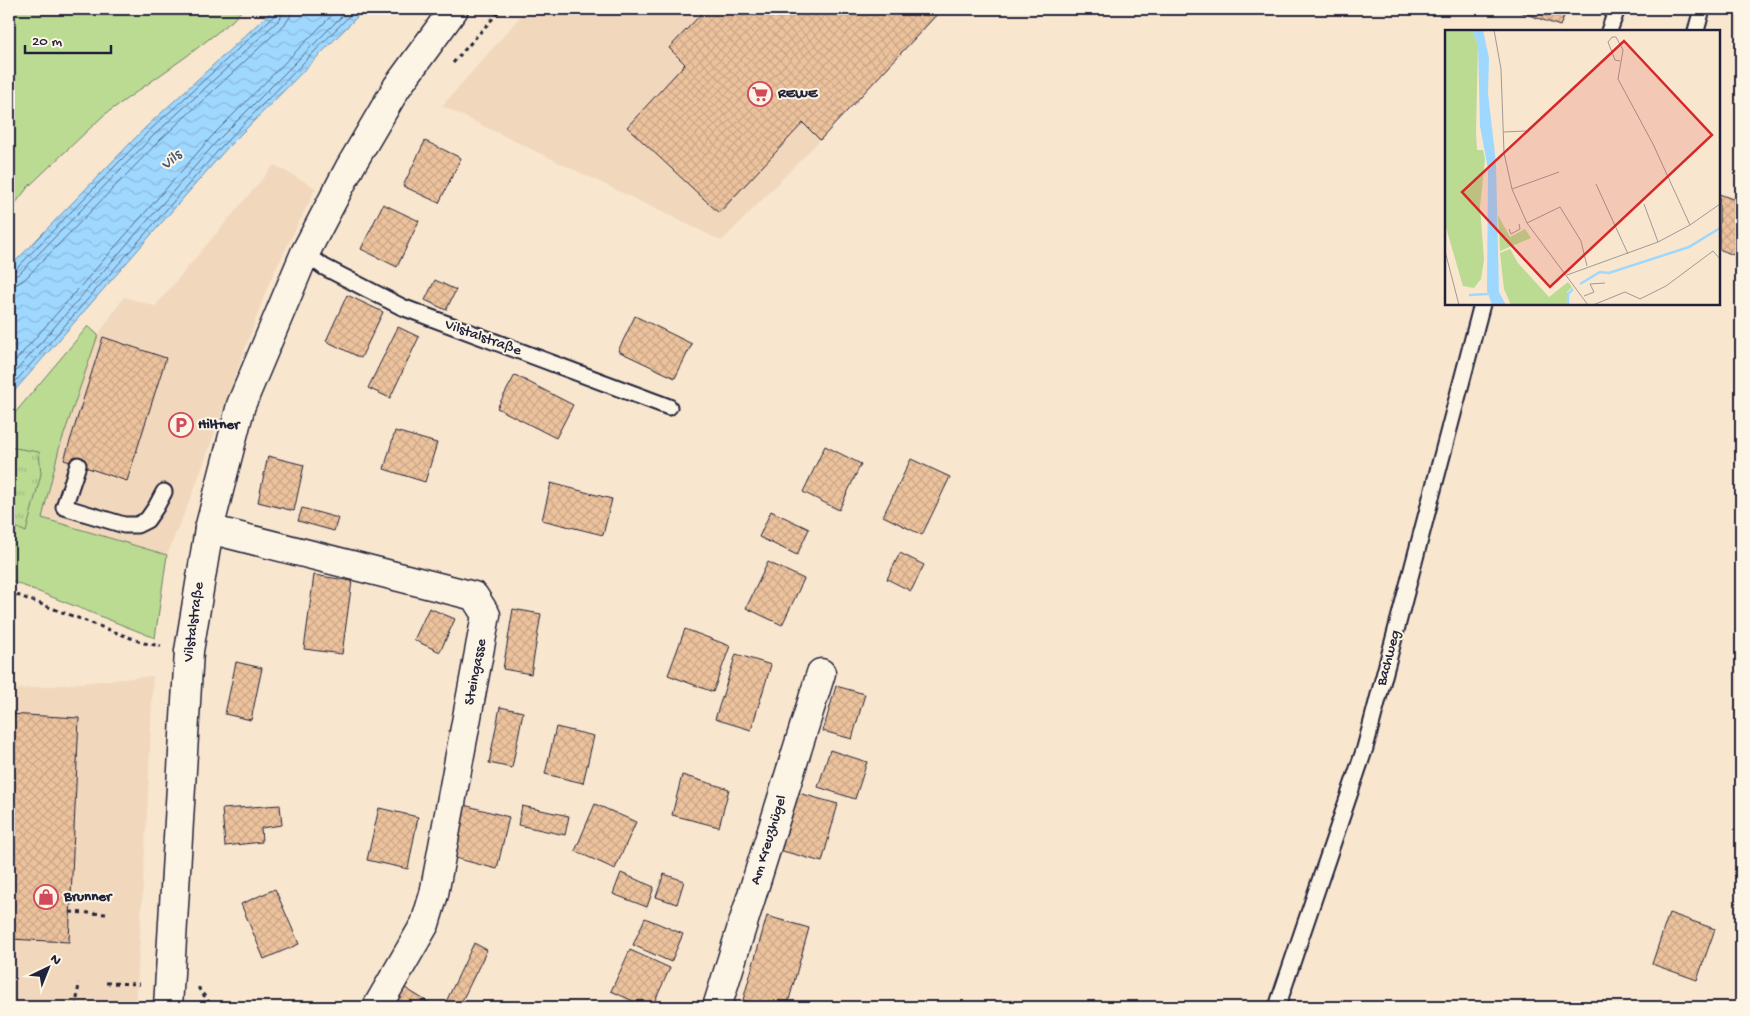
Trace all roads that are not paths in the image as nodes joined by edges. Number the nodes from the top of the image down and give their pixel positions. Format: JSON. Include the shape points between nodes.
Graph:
{"nodes":[{"id":1,"x":454,"y":9,"type":"edge"},
{"id":2,"x":1617,"y":9,"type":"edge"},
{"id":3,"x":1702,"y":9,"type":"edge"},
{"id":4,"x":1609,"y":30,"type":"edge"},
{"id":5,"x":1696,"y":30,"type":"edge"},
{"id":6,"x":305,"y":253,"type":"junction"},
{"id":7,"x":1482,"y":305,"type":"edge"},
{"id":8,"x":669,"y":407,"type":"dead end"},
{"id":9,"x":78,"y":465,"type":"dead end"},
{"id":10,"x":164,"y":492,"type":"dead end"},
{"id":11,"x":209,"y":529,"type":"junction"},
{"id":12,"x":821,"y":673,"type":"dead end"},
{"id":13,"x":169,"y":996,"type":"edge"},
{"id":14,"x":376,"y":1007,"type":"edge"},
{"id":15,"x":717,"y":1007,"type":"edge"},
{"id":16,"x":1277,"y":1007,"type":"edge"}],
"edges":[{"from":1,"to":6,"type":"street","name":"Vilstalstraße","via":[[397,87]]},
{"from":2,"to":4,"type":"lane"},
{"from":3,"to":5,"type":"lane"},
{"from":6,"to":8,"type":"lane","name":"Vilstalstraße","via":[[402,307]]},
{"from":6,"to":11,"type":"street","name":"Vilstalstraße","via":[[241,405]]},
{"from":7,"to":16,"type":"lane","name":"Bachweg","via":[[1365,748]]},
{"from":9,"to":10,"type":"lane","via":[[64,506],[124,525],[137,525],[146,520]]},
{"from":11,"to":13,"type":"street","name":"Vilstalstraße","via":[[189,651]]},
{"from":11,"to":14,"type":"street","name":"Steingasse","via":[[474,596],[486,615],[434,894],[425,924]]},
{"from":12,"to":15,"type":"street","name":"Am Kreuzhügel"}]}
